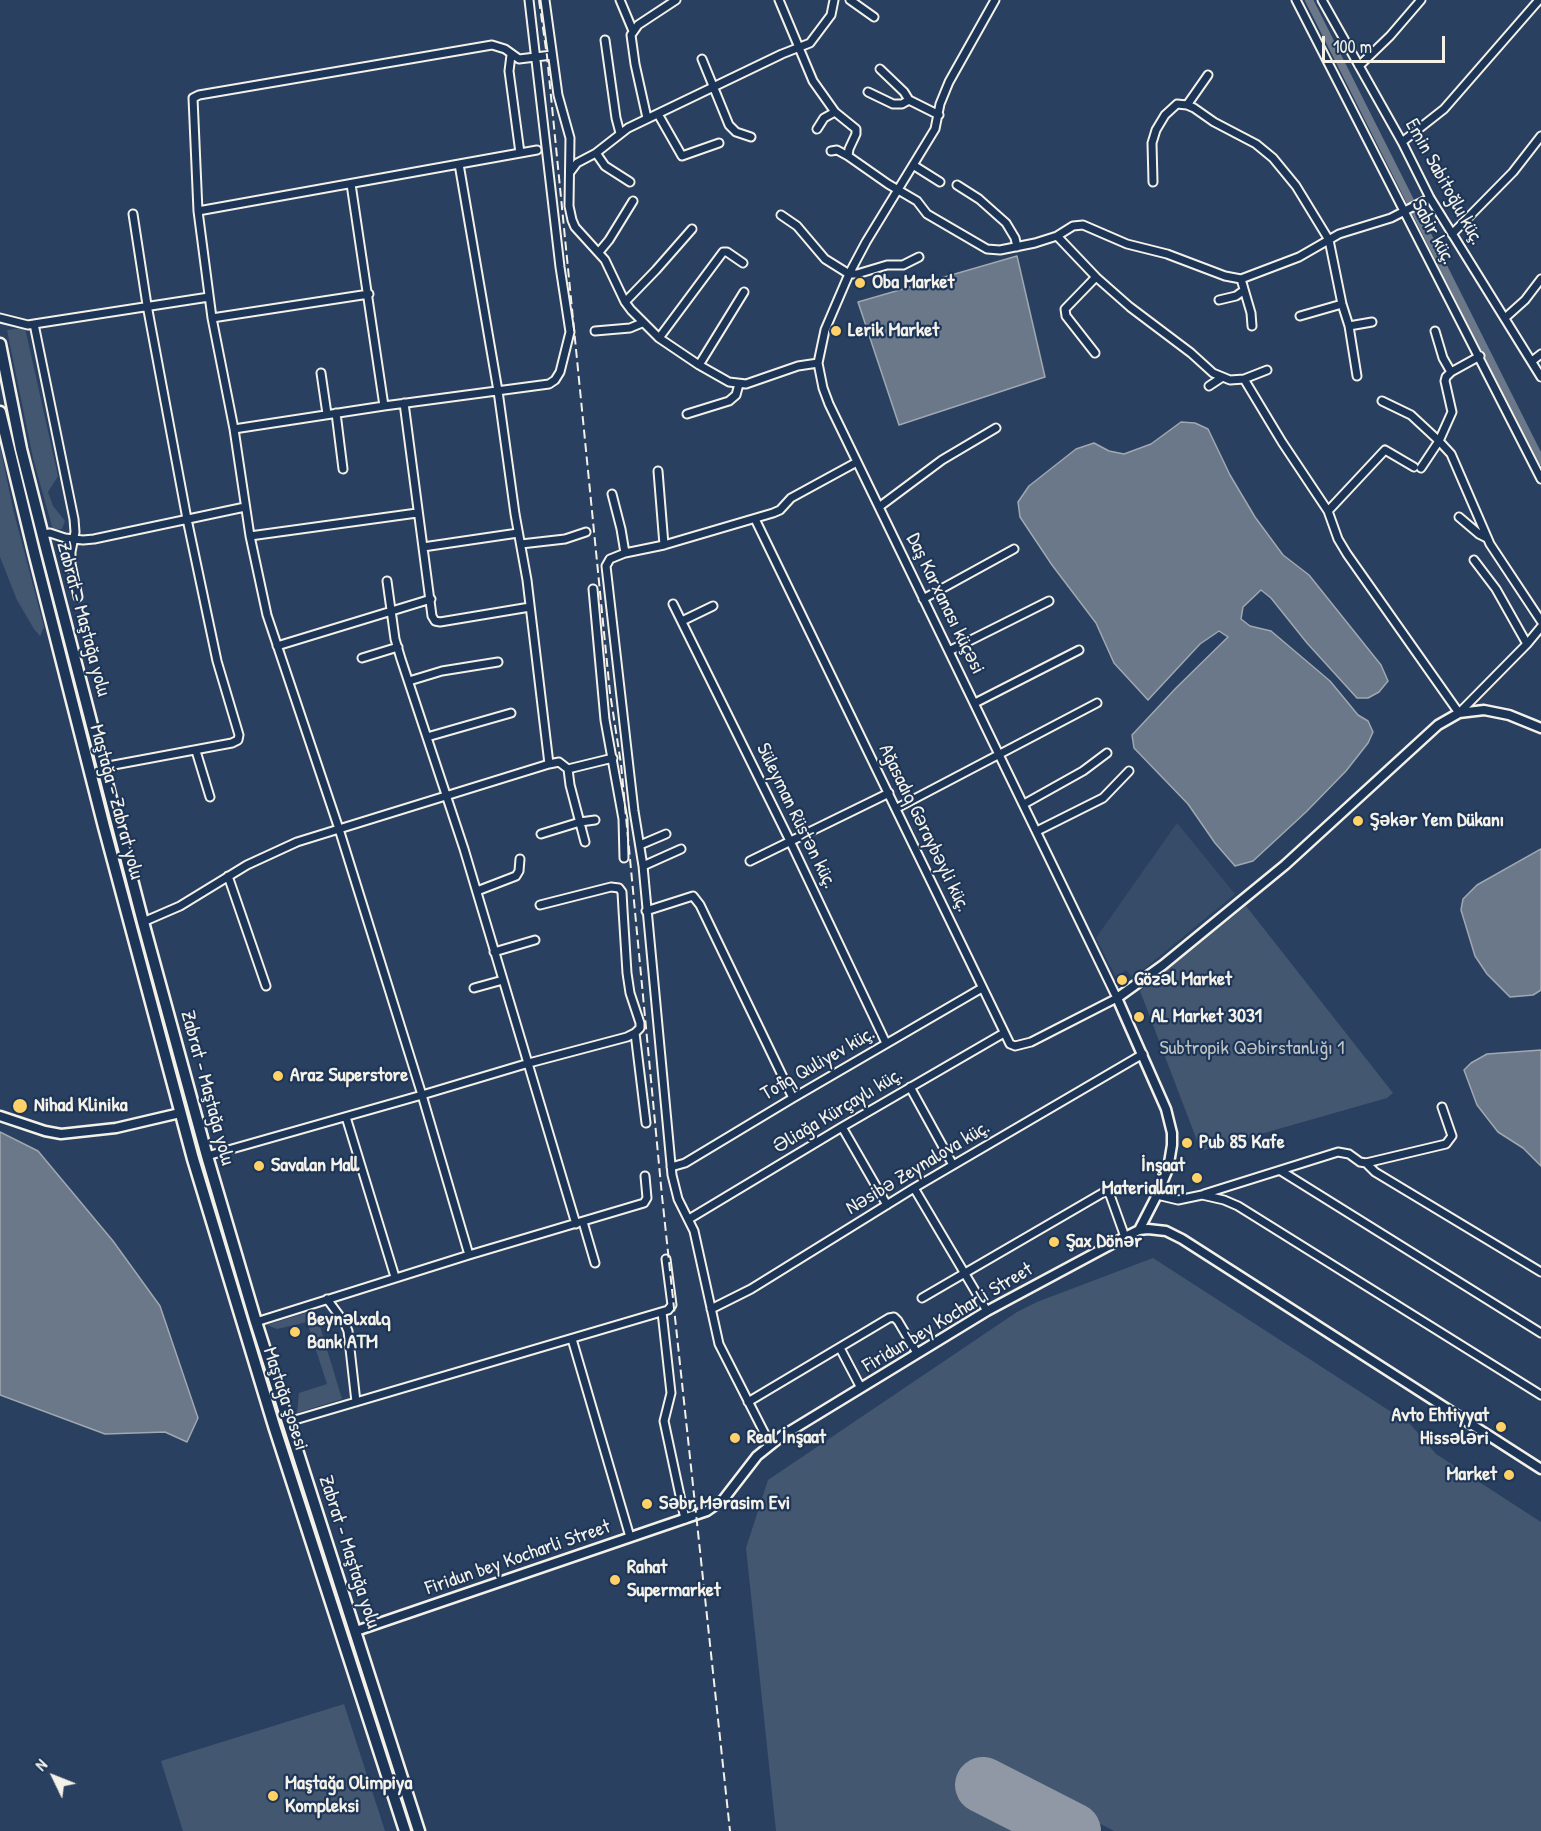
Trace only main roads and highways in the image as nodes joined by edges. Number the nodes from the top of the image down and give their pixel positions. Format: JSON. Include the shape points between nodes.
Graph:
{"nodes":[{"id":1,"x":0,"y":344,"type":"edge"},
{"id":2,"x":0,"y":412,"type":"edge"},
{"id":3,"x":194,"y":1110,"type":"junction"},
{"id":4,"x":180,"y":1113,"type":"junction"},
{"id":5,"x":356,"y":1631,"type":"junction"},
{"id":6,"x":342,"y":1636,"type":"junction"},
{"id":7,"x":405,"y":1831,"type":"edge"},
{"id":8,"x":419,"y":1831,"type":"edge"}],
"edges":[{"from":1,"to":3,"type":"main road","name":"Zabrat - Maştağa yolu","via":[[42,534]]},
{"from":2,"to":4,"type":"main road","name":"Maştağa - Zabrat yolu"},
{"from":3,"to":4,"type":"main road"},
{"from":3,"to":5,"type":"main road","name":"Zabrat - Maştağa yolu","via":[[256,1322]]},
{"from":4,"to":6,"type":"main road","name":"Maştağa şosesi"},
{"from":5,"to":6,"type":"main road"},
{"from":5,"to":8,"type":"main road","name":"Zabrat - Maştağa yolu"},
{"from":6,"to":7,"type":"main road","name":"Maştağa şosesi"}]}
